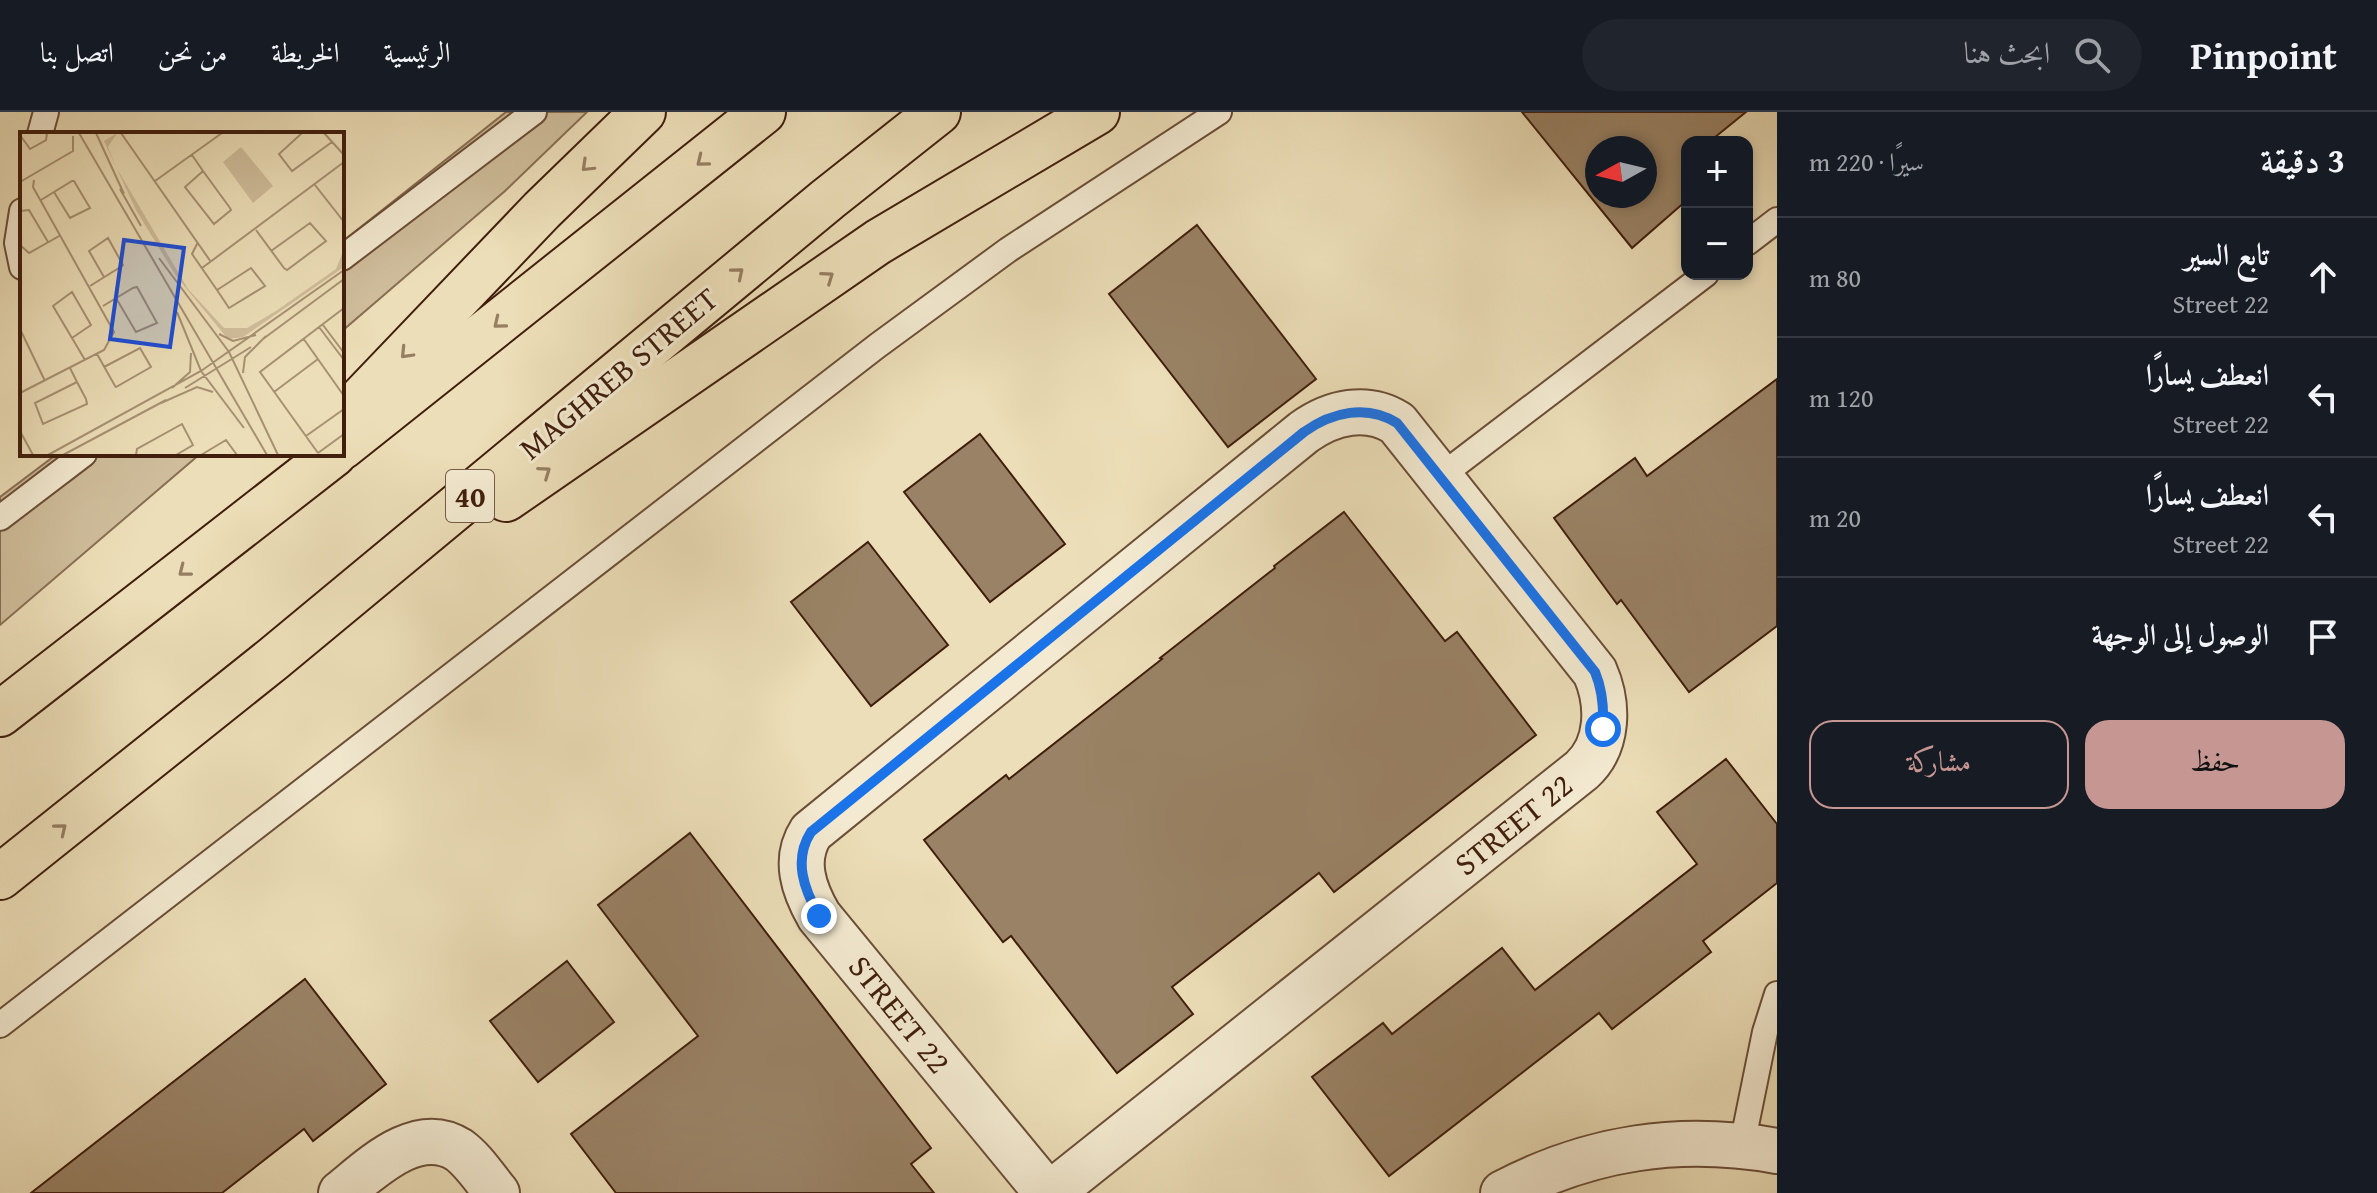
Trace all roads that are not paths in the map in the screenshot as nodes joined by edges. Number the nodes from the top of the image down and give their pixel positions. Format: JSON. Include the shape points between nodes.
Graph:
{"nodes":[{"id":1,"x":46,"y":112,"type":"edge"},
{"id":2,"x":534,"y":112,"type":"edge"},
{"id":3,"x":643,"y":112,"type":"edge"},
{"id":4,"x":763,"y":112,"type":"edge"},
{"id":5,"x":938,"y":112,"type":"edge"},
{"id":6,"x":1097,"y":112,"type":"edge"},
{"id":7,"x":1219,"y":112,"type":"edge"},
{"id":8,"x":41,"y":132,"type":"edge"},
{"id":9,"x":1777,"y":220,"type":"edge"},
{"id":10,"x":20,"y":224,"type":"edge"},
{"id":11,"x":1753,"y":238,"type":"edge"},
{"id":12,"x":344,"y":256,"type":"edge"},
{"id":13,"x":20,"y":257,"type":"edge"},
{"id":14,"x":1698,"y":280,"type":"edge"},
{"id":15,"x":344,"y":418,"type":"edge"},
{"id":16,"x":344,"y":445,"type":"edge"},
{"id":17,"x":307,"y":456,"type":"edge"},
{"id":18,"x":331,"y":456,"type":"edge"},
{"id":19,"x":72,"y":458,"type":"edge"},
{"id":20,"x":1441,"y":476,"type":"junction"},
{"id":21,"x":0,"y":518,"type":"edge"},
{"id":22,"x":237,"y":530,"type":"junction"},
{"id":23,"x":273,"y":659,"type":"junction"},
{"id":24,"x":0,"y":714,"type":"edge"},
{"id":25,"x":0,"y":877,"type":"edge"},
{"id":26,"x":1777,"y":994,"type":"edge"},
{"id":27,"x":0,"y":1025,"type":"edge"},
{"id":28,"x":1760,"y":1148,"type":"edge"},
{"id":29,"x":341,"y":1193,"type":"edge"},
{"id":30,"x":497,"y":1193,"type":"edge"},
{"id":31,"x":1049,"y":1193,"type":"edge"},
{"id":32,"x":1503,"y":1193,"type":"edge"}],
"edges":[{"from":1,"to":8,"type":"lane"},
{"from":2,"to":12,"type":"lane"},
{"from":3,"to":15,"type":"highway","one_way":true},
{"from":4,"to":16,"type":"highway","one_way":true},
{"from":23,"to":5,"type":"highway","name":"MAGHREB STREET","number":"40","one_way":true},
{"from":23,"to":6,"type":"highway","one_way":true,"via":[[878,242]]},
{"from":7,"to":27,"type":"lane","via":[[1008,250],[877,346]]},
{"from":9,"to":11,"type":"lane"},
{"from":10,"to":13,"type":"lane"},
{"from":14,"to":20,"type":"lane"},
{"from":17,"to":22,"type":"highway"},
{"from":18,"to":22,"type":"highway"},
{"from":19,"to":21,"type":"lane"},
{"from":20,"to":31,"type":"street","name":"STREET 22","via":[[1595,672],[1604,715],[1596,753],[1582,770]]},
{"from":20,"to":31,"type":"street","name":"STREET 22","via":[[1388,417],[1357,411],[1315,424],[805,841],[803,875],[819,916]]},
{"from":22,"to":24,"type":"highway","one_way":true},
{"from":25,"to":23,"type":"highway","name":"MAGHREB STREET","number":"40","one_way":true},
{"from":26,"to":28,"type":"lane","via":[[1765,1032]]},
{"from":28,"to":32,"type":"street","via":[[1702,1142],[1624,1149]]},
{"from":29,"to":30,"type":"street","via":[[386,1158],[427,1143],[461,1152]]}]}
